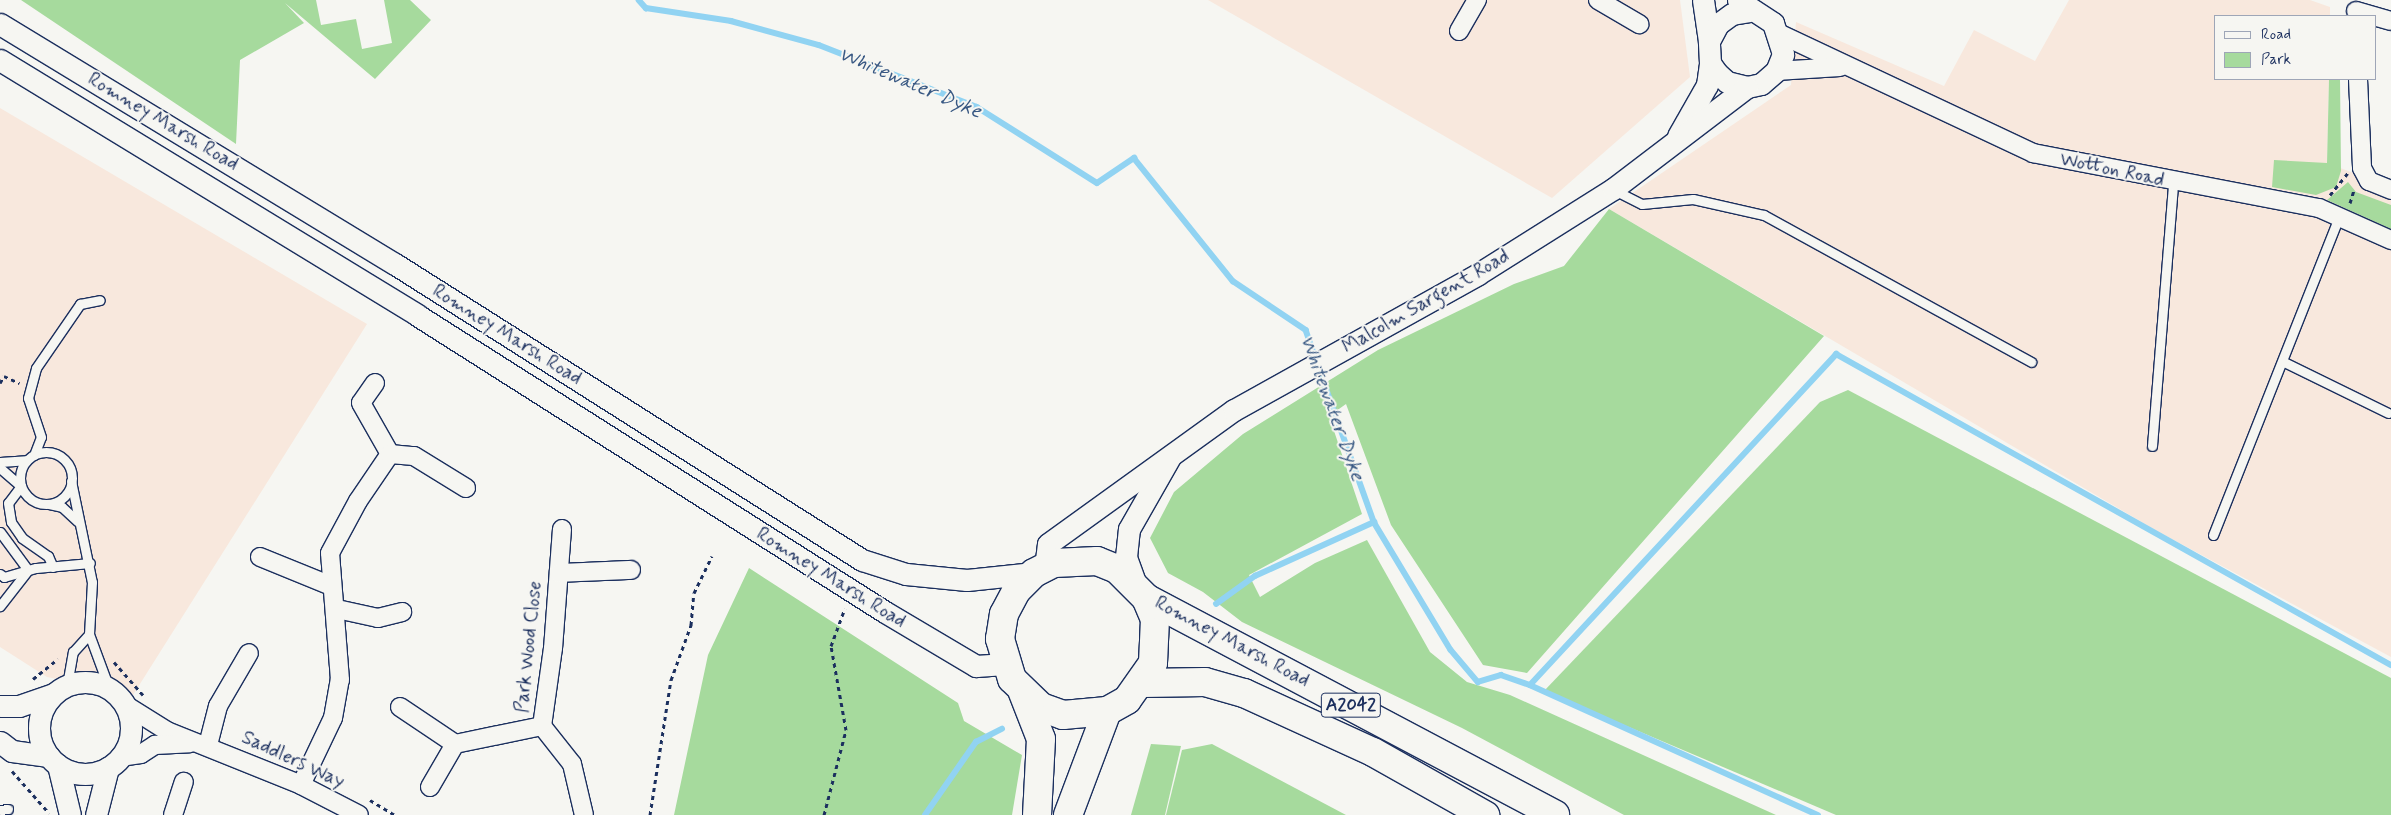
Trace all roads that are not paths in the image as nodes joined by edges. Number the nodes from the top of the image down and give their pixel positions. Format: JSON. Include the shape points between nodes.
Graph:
{"nodes":[{"id":1,"x":1477,"y":0,"type":"edge"},
{"id":2,"x":1598,"y":0,"type":"edge"},
{"id":3,"x":1702,"y":0,"type":"edge"},
{"id":4,"x":1743,"y":6,"type":"edge"},
{"id":5,"x":2356,"y":9,"type":"edge"},
{"id":6,"x":2374,"y":15,"type":"edge"},
{"id":7,"x":2376,"y":16,"type":"edge"},
{"id":8,"x":2391,"y":21,"type":"edge"},
{"id":9,"x":0,"y":24,"type":"edge"},
{"id":10,"x":1639,"y":24,"type":"dead end"},
{"id":11,"x":1459,"y":31,"type":"dead end"},
{"id":12,"x":1780,"y":34,"type":"junction"},
{"id":13,"x":1709,"y":41,"type":"junction"},
{"id":14,"x":0,"y":60,"type":"edge"},
{"id":15,"x":1710,"y":63,"type":"junction"},
{"id":16,"x":1844,"y":67,"type":"junction"},
{"id":17,"x":1776,"y":72,"type":"junction"},
{"id":18,"x":2358,"y":80,"type":"edge"},
{"id":19,"x":1747,"y":87,"type":"junction"},
{"id":20,"x":1674,"y":143,"type":"junction"},
{"id":21,"x":2173,"y":183,"type":"junction"},
{"id":22,"x":1612,"y":189,"type":"junction"},
{"id":23,"x":2391,"y":190,"type":"edge"},
{"id":24,"x":2342,"y":216,"type":"junction"},
{"id":25,"x":2391,"y":240,"type":"edge"},
{"id":26,"x":100,"y":300,"type":"dead end"},
{"id":27,"x":2031,"y":362,"type":"dead end"},
{"id":28,"x":2284,"y":362,"type":"junction"},
{"id":29,"x":374,"y":383,"type":"dead end"},
{"id":30,"x":2388,"y":413,"type":"dead end"},
{"id":31,"x":39,"y":430,"type":"junction"},
{"id":32,"x":2152,"y":446,"type":"dead end"},
{"id":33,"x":1173,"y":452,"type":"junction"},
{"id":34,"x":390,"y":454,"type":"junction"},
{"id":35,"x":34,"y":455,"type":"junction"},
{"id":36,"x":60,"y":457,"type":"junction"},
{"id":37,"x":26,"y":460,"type":"junction"},
{"id":38,"x":0,"y":462,"type":"edge"},
{"id":39,"x":0,"y":468,"type":"edge"},
{"id":40,"x":71,"y":481,"type":"junction"},
{"id":41,"x":21,"y":486,"type":"junction"},
{"id":42,"x":466,"y":488,"type":"dead end"},
{"id":43,"x":47,"y":504,"type":"junction"},
{"id":44,"x":81,"y":528,"type":"junction"},
{"id":45,"x":562,"y":529,"type":"dead end"},
{"id":46,"x":0,"y":532,"type":"edge"},
{"id":47,"x":2213,"y":535,"type":"dead end"},
{"id":48,"x":260,"y":557,"type":"dead end"},
{"id":49,"x":90,"y":563,"type":"junction"},
{"id":50,"x":53,"y":567,"type":"junction"},
{"id":51,"x":28,"y":570,"type":"junction"},
{"id":52,"x":631,"y":570,"type":"dead end"},
{"id":53,"x":1040,"y":570,"type":"junction"},
{"id":54,"x":559,"y":573,"type":"junction"},
{"id":55,"x":0,"y":574,"type":"edge"},
{"id":56,"x":329,"y":585,"type":"junction"},
{"id":57,"x":1140,"y":590,"type":"junction"},
{"id":58,"x":0,"y":606,"type":"edge"},
{"id":59,"x":337,"y":609,"type":"junction"},
{"id":60,"x":402,"y":612,"type":"dead end"},
{"id":61,"x":89,"y":634,"type":"junction"},
{"id":62,"x":249,"y":653,"type":"dead end"},
{"id":63,"x":1005,"y":664,"type":"junction"},
{"id":64,"x":1143,"y":684,"type":"junction"},
{"id":65,"x":109,"y":688,"type":"junction"},
{"id":66,"x":60,"y":689,"type":"junction"},
{"id":67,"x":1023,"y":693,"type":"junction"},
{"id":68,"x":124,"y":704,"type":"junction"},
{"id":69,"x":0,"y":706,"type":"edge"},
{"id":70,"x":400,"y":708,"type":"dead end"},
{"id":71,"x":1107,"y":711,"type":"junction"},
{"id":72,"x":542,"y":726,"type":"junction"},
{"id":73,"x":0,"y":742,"type":"edge"},
{"id":74,"x":207,"y":744,"type":"junction"},
{"id":75,"x":455,"y":744,"type":"junction"},
{"id":76,"x":54,"y":760,"type":"junction"},
{"id":77,"x":114,"y":762,"type":"junction"},
{"id":78,"x":184,"y":782,"type":"dead end"},
{"id":79,"x":301,"y":784,"type":"junction"},
{"id":80,"x":430,"y":787,"type":"dead end"},
{"id":81,"x":70,"y":815,"type":"edge"},
{"id":82,"x":96,"y":815,"type":"edge"},
{"id":83,"x":173,"y":815,"type":"edge"},
{"id":84,"x":359,"y":815,"type":"edge"},
{"id":85,"x":584,"y":815,"type":"edge"},
{"id":86,"x":1037,"y":815,"type":"edge"},
{"id":87,"x":1068,"y":815,"type":"edge"},
{"id":88,"x":1484,"y":815,"type":"edge"},
{"id":89,"x":1555,"y":815,"type":"edge"}],
"edges":[{"from":1,"to":11,"type":"street"},
{"from":2,"to":10,"type":"street"},
{"from":3,"to":13,"type":"street"},
{"from":4,"to":12,"type":"street","name":"Wotton Road","via":[[1762,15]]},
{"from":4,"to":13,"type":"street","name":"Wotton Road","via":[[1718,24]]},
{"from":5,"to":6,"type":"street"},
{"from":7,"to":8,"type":"street"},
{"from":9,"to":53,"type":"street","name":"Romney Marsh Road","via":[[395,264],[862,560],[906,574],[967,580]]},
{"from":12,"to":16,"type":"street","name":"Wotton Road"},
{"from":12,"to":17,"type":"street","via":[[1783,54]]},
{"from":13,"to":15,"type":"street"},
{"from":14,"to":63,"type":"street","name":"Romney Marsh Road","via":[[418,315],[851,591],[976,666]]},
{"from":15,"to":19,"type":"street","via":[[1727,82]]},
{"from":15,"to":20,"type":"street","name":"Malcolm Sargent Road","via":[[1707,85]]},
{"from":16,"to":17,"type":"street","name":"Wotton Road"},
{"from":16,"to":21,"type":"street","name":"Wotton Road","via":[[2033,154]]},
{"from":17,"to":19,"type":"street","name":"Wotton Road","via":[[1761,84]]},
{"from":18,"to":23,"type":"street","via":[[2366,175]]},
{"from":19,"to":20,"type":"street","name":"Malcolm Sargent Road"},
{"from":20,"to":22,"type":"street","name":"Malcolm Sargent Road"},
{"from":21,"to":24,"type":"street","name":"Wotton Road","via":[[2264,195]]},
{"from":21,"to":32,"type":"lane"},
{"from":22,"to":27,"type":"lane","via":[[1642,204],[1693,199],[1764,215]]},
{"from":22,"to":33,"type":"street","name":"Malcolm Sargent Road","via":[[1478,274],[1234,410]]},
{"from":24,"to":25,"type":"street","name":"Wotton Road"},
{"from":24,"to":28,"type":"lane"},
{"from":26,"to":31,"type":"lane","via":[[80,304],[46,349],[29,387]]},
{"from":28,"to":30,"type":"lane"},
{"from":28,"to":47,"type":"lane"},
{"from":29,"to":34,"type":"street","via":[[361,403]]},
{"from":31,"to":35,"type":"lane","via":[[41,445]]},
{"from":31,"to":36,"type":"lane"},
{"from":33,"to":53,"type":"street","name":"Malcolm Sargent Road","via":[[1048,544]]},
{"from":33,"to":57,"type":"street","name":"Malcolm Sargent Road","via":[[1129,530],[1126,557]]},
{"from":34,"to":42,"type":"street","via":[[414,456]]},
{"from":34,"to":56,"type":"street","via":[[330,553]]},
{"from":35,"to":36,"type":"lane","via":[[48,452]]},
{"from":35,"to":37,"type":"lane"},
{"from":36,"to":40,"type":"lane"},
{"from":37,"to":38,"type":"lane"},
{"from":37,"to":41,"type":"lane"},
{"from":39,"to":41,"type":"lane"},
{"from":40,"to":43,"type":"lane","via":[[63,497]]},
{"from":40,"to":44,"type":"lane"},
{"from":41,"to":43,"type":"lane","via":[[31,499]]},
{"from":41,"to":50,"type":"lane","via":[[8,503],[11,522],[22,538],[48,556]]},
{"from":43,"to":44,"type":"lane","via":[[69,511]]},
{"from":44,"to":49,"type":"lane"},
{"from":45,"to":54,"type":"street","name":"Park Wood Close"},
{"from":46,"to":51,"type":"lane"},
{"from":48,"to":56,"type":"street"},
{"from":49,"to":50,"type":"lane"},
{"from":49,"to":61,"type":"lane"},
{"from":50,"to":51,"type":"lane"},
{"from":51,"to":55,"type":"lane","via":[[4,577]]},
{"from":51,"to":58,"type":"lane"},
{"from":52,"to":54,"type":"street","name":"Park Wood Close"},
{"from":53,"to":57,"type":"main road","via":[[1076,559],[1097,561]]},
{"from":53,"to":63,"type":"main road","via":[[1016,591],[1004,614],[1000,639]]},
{"from":54,"to":72,"type":"street","name":"Park Wood Close"},
{"from":56,"to":59,"type":"street"},
{"from":57,"to":64,"type":"main road","via":[[1157,641]]},
{"from":57,"to":89,"type":"main road","name":"Romney Marsh Road","number":"A2042"},
{"from":59,"to":60,"type":"street","via":[[378,618]]},
{"from":59,"to":79,"type":"street","via":[[340,680],[333,718]]},
{"from":61,"to":65,"type":"lane","via":[[96,662]]},
{"from":61,"to":66,"type":"lane","via":[[70,661]]},
{"from":62,"to":74,"type":"street","via":[[218,706]]},
{"from":63,"to":67,"type":"main road"},
{"from":64,"to":71,"type":"main road"},
{"from":64,"to":88,"type":"main road","name":"Romney Marsh Road","number":"A2042","via":[[1205,682],[1244,693],[1374,752]]},
{"from":65,"to":66,"type":"street","via":[[88,682]]},
{"from":65,"to":68,"type":"street"},
{"from":66,"to":69,"type":"street","via":[[19,706]]},
{"from":66,"to":76,"type":"street","via":[[39,723]]},
{"from":67,"to":71,"type":"main road","via":[[1062,715]]},
{"from":67,"to":86,"type":"main road","via":[[1041,739]]},
{"from":68,"to":74,"type":"street","name":"Saddlers Way","via":[[168,731]]},
{"from":68,"to":77,"type":"street","via":[[131,728]]},
{"from":70,"to":75,"type":"street"},
{"from":71,"to":87,"type":"main road"},
{"from":72,"to":75,"type":"street","name":"Park Wood Close"},
{"from":72,"to":85,"type":"street","name":"Park Wood Close","via":[[572,764]]},
{"from":73,"to":76,"type":"street","via":[[12,751]]},
{"from":74,"to":77,"type":"street","name":"Saddlers Way","via":[[155,745],[141,754]]},
{"from":74,"to":79,"type":"street","name":"Saddlers Way"},
{"from":75,"to":80,"type":"street"},
{"from":76,"to":77,"type":"street","via":[[90,774]]},
{"from":76,"to":81,"type":"street"},
{"from":77,"to":82,"type":"street"},
{"from":78,"to":83,"type":"street"},
{"from":79,"to":84,"type":"street","name":"Saddlers Way"}]}
